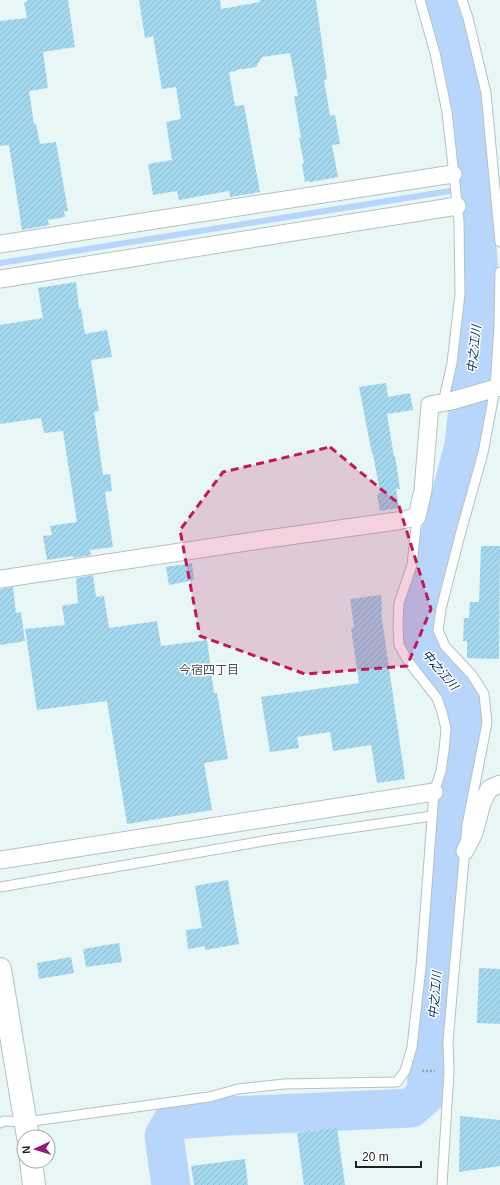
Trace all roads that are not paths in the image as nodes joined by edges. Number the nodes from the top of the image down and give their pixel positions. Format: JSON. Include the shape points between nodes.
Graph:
{"nodes":[{"id":1,"x":420,"y":0,"type":"edge"},
{"id":2,"x":462,"y":0,"type":"edge"},
{"id":3,"x":453,"y":174,"type":"junction"},
{"id":4,"x":457,"y":206,"type":"junction"},
{"id":5,"x":500,"y":242,"type":"edge"},
{"id":6,"x":0,"y":244,"type":"edge"},
{"id":7,"x":500,"y":272,"type":"edge"},
{"id":8,"x":0,"y":279,"type":"edge"},
{"id":9,"x":494,"y":389,"type":"edge"},
{"id":10,"x":447,"y":402,"type":"junction"},
{"id":11,"x":417,"y":517,"type":"junction"},
{"id":12,"x":0,"y":579,"type":"edge"},
{"id":13,"x":500,"y":784,"type":"edge"},
{"id":14,"x":434,"y":792,"type":"junction"},
{"id":15,"x":432,"y":816,"type":"junction"},
{"id":16,"x":466,"y":851,"type":"junction"},
{"id":17,"x":0,"y":860,"type":"edge"},
{"id":18,"x":0,"y":887,"type":"edge"},
{"id":19,"x":0,"y":969,"type":"edge"},
{"id":20,"x":0,"y":1122,"type":"edge"},
{"id":21,"x":24,"y":1129,"type":"edge"},
{"id":22,"x":27,"y":1129,"type":"edge"},
{"id":23,"x":33,"y":1129,"type":"edge"},
{"id":24,"x":32,"y":1169,"type":"edge"},
{"id":25,"x":34,"y":1185,"type":"edge"},
{"id":26,"x":442,"y":1185,"type":"edge"}],
"edges":[{"from":1,"to":3,"type":"lane","via":[[435,53],[447,112]]},
{"from":2,"to":5,"type":"lane","via":[[486,93]]},
{"from":3,"to":4,"type":"lane"},
{"from":3,"to":6,"type":"street"},
{"from":4,"to":8,"type":"street"},
{"from":4,"to":10,"type":"lane","via":[[460,294]]},
{"from":7,"to":9,"type":"lane"},
{"from":9,"to":10,"type":"street"},
{"from":9,"to":16,"type":"lane","via":[[483,453],[441,609],[438,630],[445,646],[472,675],[484,694],[487,723],[467,825]]},
{"from":10,"to":11,"type":"street","via":[[430,405],[423,490]]},
{"from":11,"to":12,"type":"street"},
{"from":11,"to":14,"type":"lane","via":[[412,565],[399,603],[399,645],[437,698],[442,712],[446,729],[444,750]]},
{"from":13,"to":16,"type":"street","via":[[489,789]]},
{"from":14,"to":15,"type":"lane"},
{"from":14,"to":17,"type":"street"},
{"from":15,"to":18,"type":"lane"},
{"from":15,"to":23,"type":"lane","via":[[421,967],[412,1047],[405,1071],[397,1082],[284,1084],[238,1089],[209,1097]]},
{"from":16,"to":26,"type":"lane","via":[[448,1041],[449,1072]]},
{"from":19,"to":22,"type":"street"},
{"from":20,"to":21,"type":"lane","via":[[4,1121]]},
{"from":24,"to":25,"type":"street"}]}
